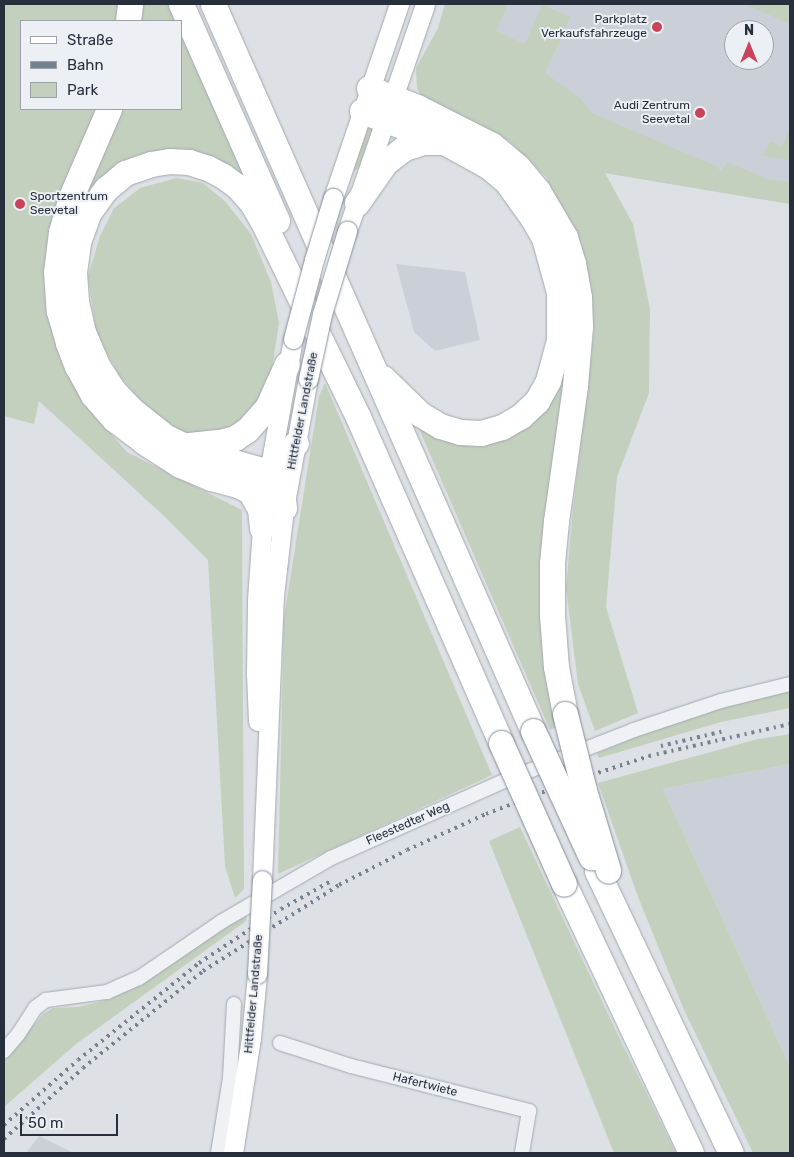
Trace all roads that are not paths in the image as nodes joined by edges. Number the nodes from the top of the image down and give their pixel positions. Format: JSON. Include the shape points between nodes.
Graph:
{"nodes":[{"id":1,"x":130,"y":4,"type":"edge"},
{"id":2,"x":180,"y":4,"type":"edge"},
{"id":3,"x":213,"y":4,"type":"edge"},
{"id":4,"x":399,"y":4,"type":"edge"},
{"id":5,"x":425,"y":4,"type":"edge"},
{"id":6,"x":128,"y":20,"type":"edge"},
{"id":7,"x":369,"y":88,"type":"junction"},
{"id":8,"x":389,"y":109,"type":"junction"},
{"id":9,"x":109,"y":110,"type":"edge"},
{"id":10,"x":362,"y":111,"type":"junction"},
{"id":11,"x":444,"y":142,"type":"junction"},
{"id":12,"x":357,"y":203,"type":"junction"},
{"id":13,"x":288,"y":364,"type":"junction"},
{"id":14,"x":374,"y":369,"type":"junction"},
{"id":15,"x":358,"y":417,"type":"junction"},
{"id":16,"x":296,"y":443,"type":"junction"},
{"id":17,"x":181,"y":445,"type":"junction"},
{"id":18,"x":269,"y":472,"type":"junction"},
{"id":19,"x":238,"y":485,"type":"junction"},
{"id":20,"x":284,"y":508,"type":"junction"},
{"id":21,"x":262,"y":528,"type":"junction"},
{"id":22,"x":790,"y":684,"type":"edge"},
{"id":23,"x":265,"y":834,"type":"junction"},
{"id":24,"x":603,"y":870,"type":"junction"},
{"id":25,"x":234,"y":1004,"type":"dead end"},
{"id":26,"x":280,"y":1043,"type":"dead end"},
{"id":27,"x":4,"y":1051,"type":"edge"},
{"id":28,"x":218,"y":1153,"type":"edge"},
{"id":29,"x":233,"y":1153,"type":"edge"},
{"id":30,"x":522,"y":1153,"type":"edge"},
{"id":31,"x":691,"y":1153,"type":"edge"},
{"id":32,"x":731,"y":1153,"type":"edge"}],
"edges":[{"from":1,"to":6,"type":"highway"},
{"from":2,"to":15,"type":"highway","via":[[304,279]]},
{"from":3,"to":14,"type":"highway"},
{"from":4,"to":7,"type":"main road","name":"Hittfelder Landstraße"},
{"from":5,"to":8,"type":"main road","name":"Hittfelder Landstraße"},
{"from":7,"to":8,"type":"highway"},
{"from":7,"to":10,"type":"main road","name":"Hittfelder Landstraße"},
{"from":8,"to":10,"type":"highway"},
{"from":8,"to":11,"type":"highway"},
{"from":8,"to":12,"type":"main road","name":"Hittfelder Landstraße"},
{"from":8,"to":24,"type":"highway","bridge":true,"via":[[474,135],[518,167],[554,216],[573,263],[579,297],[579,350],[556,521],[552,615],[556,667],[565,714]]},
{"from":9,"to":19,"type":"highway","via":[[61,232],[56,272],[59,311],[68,343],[93,395],[114,419],[180,465]]},
{"from":10,"to":13,"type":"main road","name":"Hittfelder Landstraße","bridge":true,"via":[[314,260]]},
{"from":11,"to":12,"type":"highway","via":[[424,142],[404,148],[384,163]]},
{"from":11,"to":14,"type":"highway","via":[[488,166],[506,181],[544,238],[559,292],[560,333],[555,360],[541,394],[527,411],[502,427],[481,433],[460,432],[440,426],[420,414]]},
{"from":12,"to":16,"type":"main road","name":"Hittfelder Landstraße","bridge":true,"via":[[322,314]]},
{"from":13,"to":17,"type":"highway","via":[[267,408],[247,430],[220,442]]},
{"from":13,"to":18,"type":"main road","name":"Hittfelder Landstraße"},
{"from":14,"to":24,"type":"highway","bridge":true,"via":[[533,731]]},
{"from":15,"to":17,"type":"highway","via":[[252,203],[238,187],[208,168],[189,162],[150,164],[125,173],[106,189],[89,212],[78,242],[74,272],[76,301],[83,332],[97,365],[113,390],[151,427]]},
{"from":15,"to":31,"type":"highway","bridge":true,"via":[[564,884]]},
{"from":16,"to":18,"type":"highway","via":[[286,458]]},
{"from":16,"to":20,"type":"main road","name":"Hittfelder Landstraße"},
{"from":17,"to":18,"type":"highway"},
{"from":18,"to":19,"type":"highway"},
{"from":18,"to":20,"type":"highway","via":[[282,491]]},
{"from":18,"to":21,"type":"main road","name":"Hittfelder Landstraße"},
{"from":19,"to":21,"type":"highway","via":[[256,498]]},
{"from":20,"to":23,"type":"main road","name":"Hittfelder Landstraße","via":[[272,640]]},
{"from":21,"to":23,"type":"main road","name":"Hittfelder Landstraße","via":[[256,674]]},
{"from":22,"to":27,"type":"street","name":"Fleestedter Weg","via":[[721,701],[634,730],[506,780],[331,858],[221,922],[139,978],[107,992],[46,1000],[35,1008]]},
{"from":23,"to":29,"type":"main road","name":"Hittfelder Landstraße","bridge":true,"via":[[252,1038]]},
{"from":24,"to":32,"type":"highway","via":[[630,944]]},
{"from":25,"to":28,"type":"street","name":"Hittfelder Landstraße","via":[[230,1078]]},
{"from":26,"to":30,"type":"street","name":"Hafertwiete","via":[[351,1066],[529,1111]]}]}
